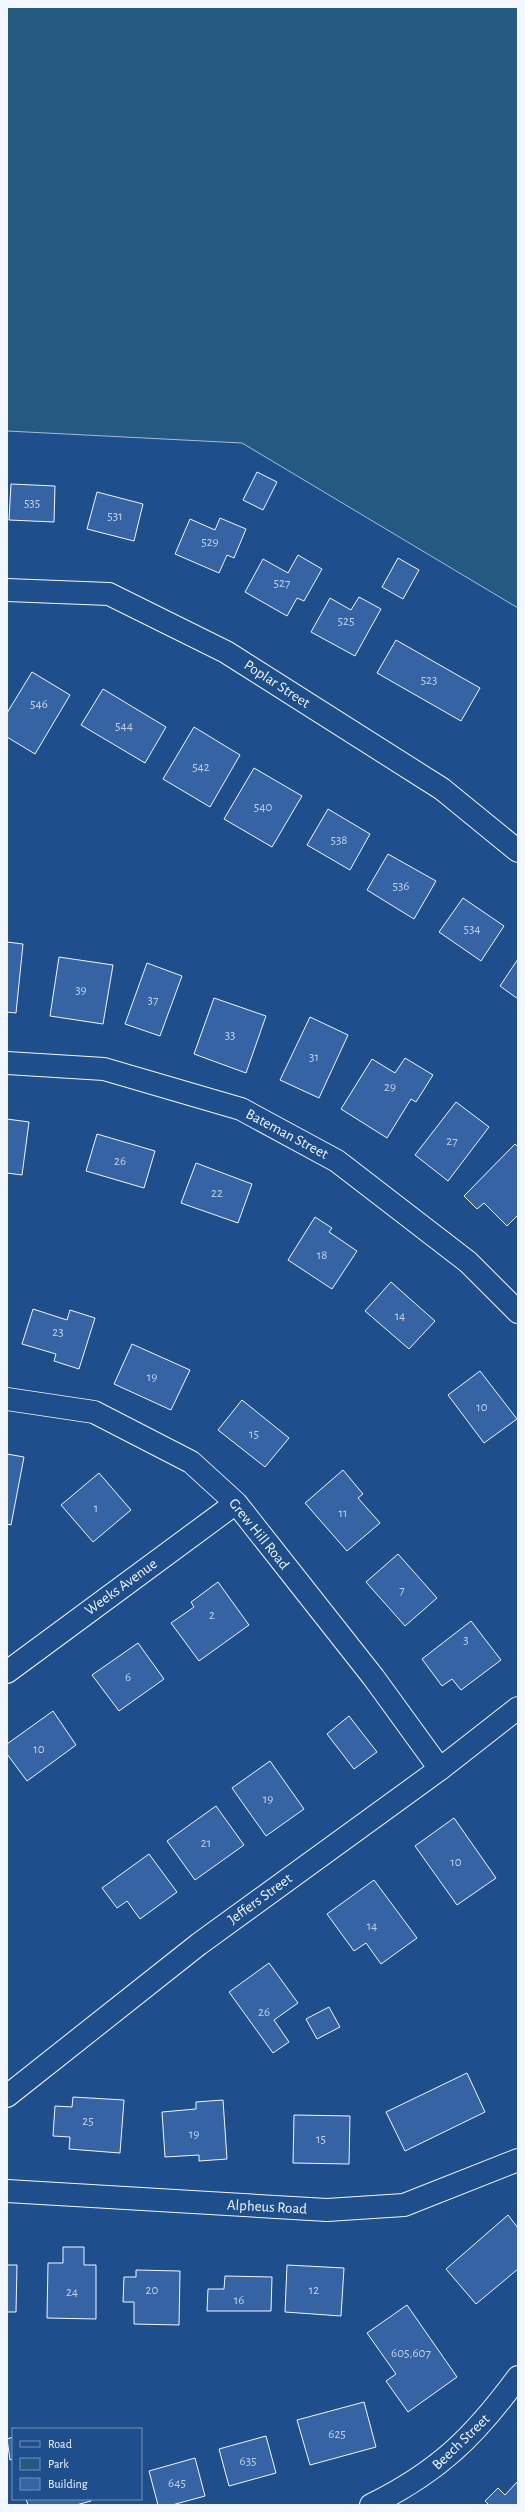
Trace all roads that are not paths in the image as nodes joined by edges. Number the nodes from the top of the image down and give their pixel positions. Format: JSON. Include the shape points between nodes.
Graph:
{"nodes":[{"id":1,"x":7,"y":590,"type":"edge"},
{"id":2,"x":518,"y":851,"type":"edge"},
{"id":3,"x":7,"y":1063,"type":"edge"},
{"id":4,"x":518,"y":1312,"type":"edge"},
{"id":5,"x":7,"y":1399,"type":"edge"},
{"id":6,"x":236,"y":1503,"type":"junction"},
{"id":7,"x":7,"y":1672,"type":"edge"},
{"id":8,"x":518,"y":1708,"type":"edge"},
{"id":9,"x":440,"y":1769,"type":"junction"},
{"id":10,"x":7,"y":2096,"type":"edge"},
{"id":11,"x":518,"y":2160,"type":"edge"},
{"id":12,"x":7,"y":2191,"type":"edge"},
{"id":13,"x":518,"y":2377,"type":"edge"},
{"id":14,"x":371,"y":2505,"type":"edge"}],
"edges":[{"from":1,"to":2,"type":"street","name":"Poplar Street","via":[[109,594],[226,652],[442,789]]},
{"from":3,"to":4,"type":"street","name":"Bateman Street","via":[[104,1069],[241,1109],[337,1161],[468,1262]]},
{"from":5,"to":6,"type":"street","name":"Grew Hill Road","via":[[94,1412],[192,1462]]},
{"from":6,"to":7,"type":"street","name":"Weeks Avenue"},
{"from":6,"to":9,"type":"street","name":"Grew Hill Road","via":[[374,1678]]},
{"from":8,"to":9,"type":"street","name":"Jeffers Street"},
{"from":9,"to":10,"type":"street","name":"Jeffers Street","via":[[199,1944]]},
{"from":11,"to":12,"type":"street","name":"Alpheus Road","via":[[404,2205],[327,2210]]},
{"from":13,"to":14,"type":"street","name":"Beech Street","via":[[487,2418],[452,2454],[413,2483]]}]}
